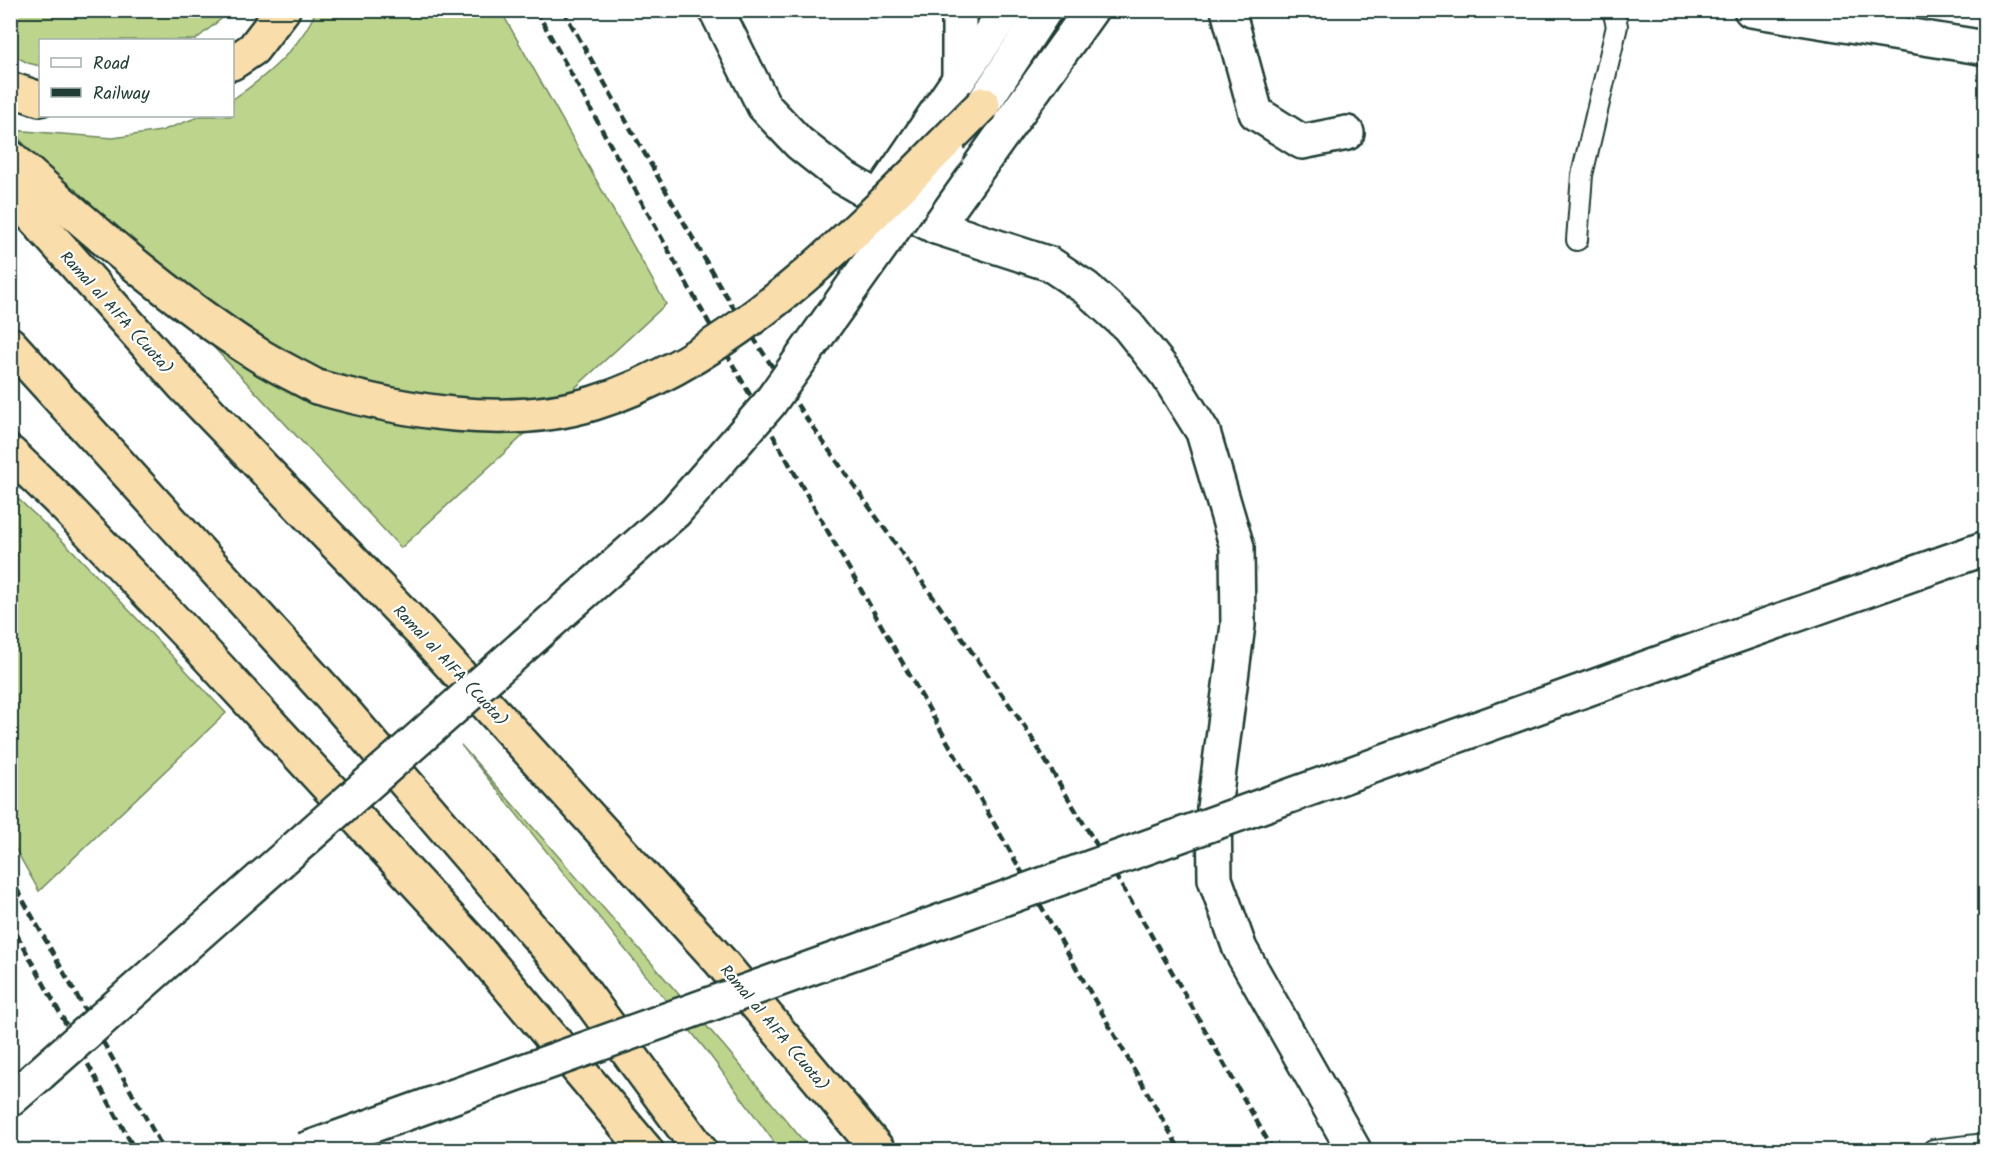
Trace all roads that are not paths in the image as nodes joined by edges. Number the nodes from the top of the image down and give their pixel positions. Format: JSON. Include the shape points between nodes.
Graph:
{"nodes":[{"id":1,"x":283,"y":10,"type":"edge"},
{"id":2,"x":716,"y":10,"type":"edge"},
{"id":3,"x":958,"y":10,"type":"edge"},
{"id":4,"x":1006,"y":10,"type":"edge"},
{"id":5,"x":1045,"y":10,"type":"edge"},
{"id":6,"x":1091,"y":10,"type":"edge"},
{"id":7,"x":1228,"y":10,"type":"edge"},
{"id":8,"x":1613,"y":10,"type":"edge"},
{"id":9,"x":1751,"y":10,"type":"edge"},
{"id":10,"x":1986,"y":48,"type":"edge"},
{"id":11,"x":234,"y":62,"type":"edge"},
{"id":12,"x":959,"y":79,"type":"junction"},
{"id":13,"x":10,"y":89,"type":"edge"},
{"id":14,"x":39,"y":99,"type":"edge"},
{"id":15,"x":982,"y":104,"type":"junction"},
{"id":16,"x":1347,"y":133,"type":"dead end"},
{"id":17,"x":10,"y":157,"type":"edge"},
{"id":18,"x":10,"y":192,"type":"edge"},
{"id":19,"x":878,"y":198,"type":"junction"},
{"id":20,"x":936,"y":227,"type":"junction"},
{"id":21,"x":1577,"y":240,"type":"dead end"},
{"id":22,"x":10,"y":344,"type":"edge"},
{"id":23,"x":10,"y":453,"type":"edge"},
{"id":24,"x":1986,"y":548,"type":"edge"},
{"id":25,"x":10,"y":1100,"type":"edge"},
{"id":26,"x":1986,"y":1144,"type":"edge"},
{"id":27,"x":304,"y":1150,"type":"edge"},
{"id":28,"x":646,"y":1150,"type":"edge"},
{"id":29,"x":700,"y":1150,"type":"edge"},
{"id":30,"x":878,"y":1150,"type":"edge"},
{"id":31,"x":1354,"y":1150,"type":"edge"},
{"id":32,"x":1933,"y":1150,"type":"edge"}],
"edges":[{"from":1,"to":11,"type":"highway","via":[[253,49]]},
{"from":2,"to":19,"type":"street","via":[[764,106],[808,150],[842,177]]},
{"from":3,"to":12,"type":"street"},
{"from":4,"to":12,"type":"street"},
{"from":5,"to":15,"type":"street"},
{"from":6,"to":20,"type":"street"},
{"from":7,"to":16,"type":"street","via":[[1257,113],[1302,142]]},
{"from":8,"to":21,"type":"lane","via":[[1617,26],[1582,175]]},
{"from":9,"to":10,"type":"street"},
{"from":12,"to":19,"type":"street"},
{"from":13,"to":14,"type":"highway"},
{"from":15,"to":17,"type":"highway","bridge":true,"via":[[873,214],[724,339],[658,377],[593,403],[529,414],[461,416],[379,404],[317,387],[256,354],[178,297]]},
{"from":15,"to":25,"type":"street","bridge":true,"via":[[769,404],[675,512]]},
{"from":18,"to":30,"type":"highway","name":"Ramal al AIFA (Cuota)","via":[[183,385],[420,631],[721,962]]},
{"from":19,"to":20,"type":"street"},
{"from":20,"to":31,"type":"street","via":[[1050,264],[1086,288],[1128,326],[1168,376],[1203,432],[1237,547],[1238,625],[1214,808],[1215,879],[1240,949]]},
{"from":22,"to":29,"type":"highway","via":[[343,710],[572,976]]},
{"from":23,"to":28,"type":"highway","via":[[190,638],[474,945]]},
{"from":24,"to":27,"type":"street","bridge":true},
{"from":26,"to":32,"type":"lane"}]}
